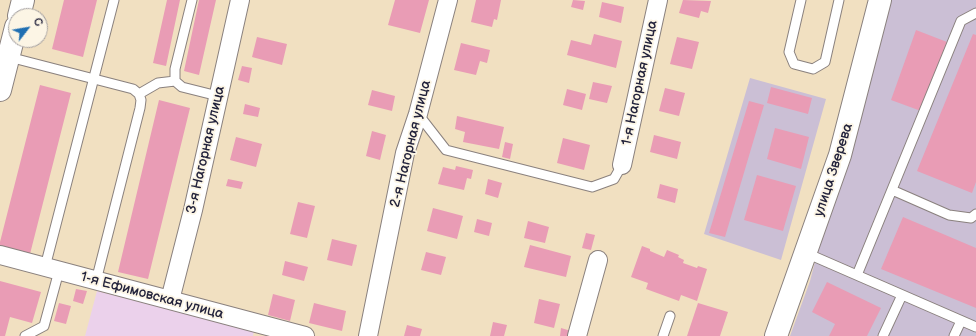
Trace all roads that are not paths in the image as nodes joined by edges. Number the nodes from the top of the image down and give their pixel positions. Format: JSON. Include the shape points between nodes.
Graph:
{"nodes":[{"id":1,"x":114,"y":0,"type":"edge"},
{"id":2,"x":192,"y":0,"type":"edge"},
{"id":3,"x":240,"y":0,"type":"edge"},
{"id":4,"x":448,"y":0,"type":"edge"},
{"id":5,"x":658,"y":0,"type":"edge"},
{"id":6,"x":801,"y":0,"type":"edge"},
{"id":7,"x":839,"y":0,"type":"edge"},
{"id":8,"x":880,"y":0,"type":"edge"},
{"id":9,"x":976,"y":13,"type":"edge"},
{"id":10,"x":11,"y":48,"type":"edge"},
{"id":11,"x":9,"y":57,"type":"junction"},
{"id":12,"x":93,"y":80,"type":"junction"},
{"id":13,"x":175,"y":81,"type":"junction"},
{"id":14,"x":0,"y":90,"type":"edge"},
{"id":15,"x":139,"y":94,"type":"junction"},
{"id":16,"x":218,"y":96,"type":"junction"},
{"id":17,"x":418,"y":114,"type":"junction"},
{"id":18,"x":622,"y":165,"type":"joint"},
{"id":19,"x":892,"y":190,"type":"junction"},
{"id":20,"x":976,"y":214,"type":"edge"},
{"id":21,"x":806,"y":253,"type":"junction"},
{"id":22,"x":0,"y":255,"type":"edge"},
{"id":23,"x":598,"y":260,"type":"dead end"},
{"id":24,"x":52,"y":269,"type":"junction"},
{"id":25,"x":857,"y":275,"type":"junction"},
{"id":26,"x":96,"y":281,"type":"junction"},
{"id":27,"x":902,"y":295,"type":"junction"},
{"id":28,"x":170,"y":300,"type":"junction"},
{"id":29,"x":670,"y":316,"type":"dead end"},
{"id":30,"x":962,"y":321,"type":"junction"},
{"id":31,"x":976,"y":327,"type":"edge"},
{"id":32,"x":25,"y":336,"type":"edge"},
{"id":33,"x":305,"y":336,"type":"edge"},
{"id":34,"x":368,"y":336,"type":"edge"},
{"id":35,"x":577,"y":336,"type":"edge"},
{"id":36,"x":663,"y":336,"type":"edge"},
{"id":37,"x":776,"y":336,"type":"edge"},
{"id":38,"x":883,"y":336,"type":"edge"},
{"id":39,"x":954,"y":336,"type":"edge"}],
"edges":[{"from":1,"to":12,"type":"lane"},
{"from":2,"to":13,"type":"lane","via":[[175,69]]},
{"from":3,"to":16,"type":"street","name":"3-я Нагорная улица"},
{"from":4,"to":17,"type":"street","name":"2-я Нагорная улица"},
{"from":5,"to":18,"type":"street","name":"1-я Нагорная улица"},
{"from":6,"to":7,"type":"lane","via":[[789,52],[794,64],[813,69],[825,62]]},
{"from":8,"to":21,"type":"street","name":"улица Зверева","via":[[840,154]]},
{"from":9,"to":19,"type":"lane","via":[[961,21]]},
{"from":10,"to":11,"type":"street"},
{"from":11,"to":12,"type":"lane"},
{"from":11,"to":14,"type":"street"},
{"from":12,"to":15,"type":"lane","via":[[133,89]]},
{"from":12,"to":24,"type":"lane"},
{"from":13,"to":15,"type":"lane","via":[[158,83]]},
{"from":13,"to":16,"type":"lane","via":[[182,87]]},
{"from":15,"to":26,"type":"lane","via":[[140,108]]},
{"from":16,"to":28,"type":"street","name":"3-я Нагорная улица"},
{"from":17,"to":18,"type":"lane","via":[[446,150],[592,187],[614,179]]},
{"from":17,"to":34,"type":"street","name":"2-я Нагорная улица","via":[[406,153]]},
{"from":19,"to":20,"type":"lane","via":[[949,215],[971,218]]},
{"from":19,"to":25,"type":"lane"},
{"from":21,"to":25,"type":"lane"},
{"from":21,"to":37,"type":"street","name":"улица Зверева"},
{"from":22,"to":24,"type":"street","name":"1-я Ефимовская улица"},
{"from":23,"to":35,"type":"street"},
{"from":24,"to":26,"type":"street","name":"1-я Ефимовская улица"},
{"from":24,"to":32,"type":"lane","via":[[44,326]]},
{"from":25,"to":27,"type":"lane"},
{"from":26,"to":28,"type":"street","name":"1-я Ефимовская улица"},
{"from":27,"to":30,"type":"lane"},
{"from":27,"to":38,"type":"lane"},
{"from":28,"to":33,"type":"street","name":"1-я Ефимовская улица"},
{"from":29,"to":36,"type":"lane"},
{"from":30,"to":31,"type":"lane"},
{"from":30,"to":39,"type":"lane"}]}
